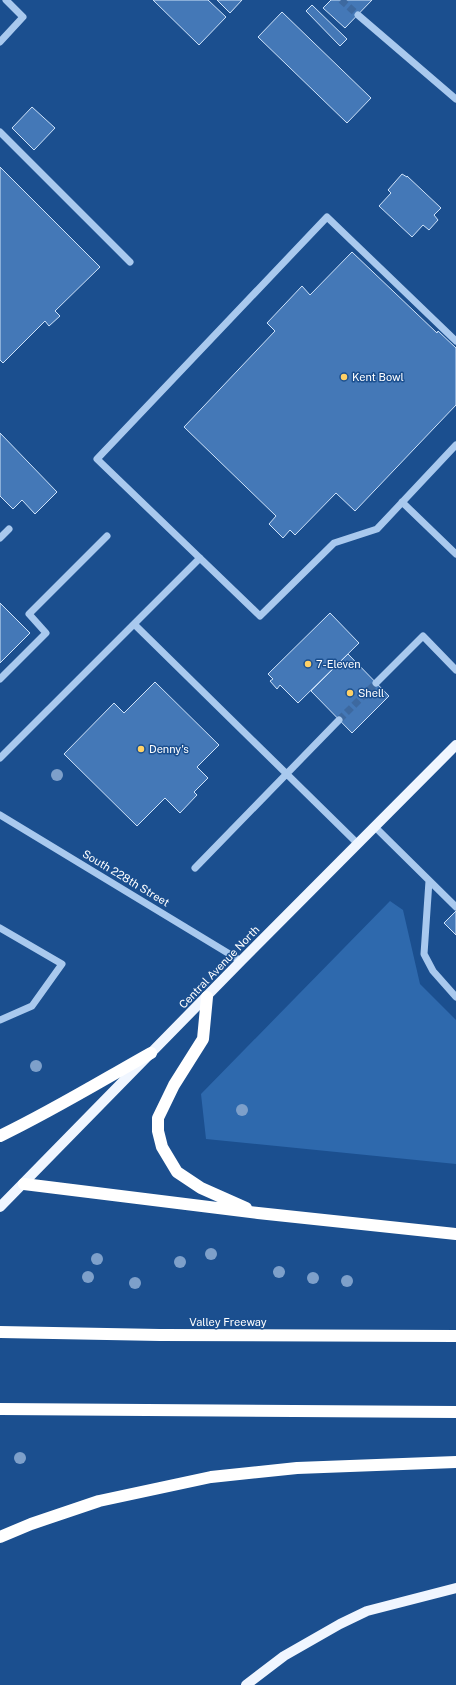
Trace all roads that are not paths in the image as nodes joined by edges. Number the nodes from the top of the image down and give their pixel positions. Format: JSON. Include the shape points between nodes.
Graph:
{"nodes":[{"id":1,"x":6,"y":0,"type":"edge"},
{"id":2,"x":358,"y":15,"type":"tunnel mouth"},
{"id":3,"x":0,"y":42,"type":"edge"},
{"id":4,"x":456,"y":100,"type":"edge"},
{"id":5,"x":0,"y":132,"type":"edge"},
{"id":6,"x":130,"y":262,"type":"dead end"},
{"id":7,"x":456,"y":341,"type":"edge"},
{"id":8,"x":455,"y":447,"type":"edge"},
{"id":9,"x":402,"y":502,"type":"junction"},
{"id":10,"x":9,"y":529,"type":"dead end"},
{"id":11,"x":107,"y":536,"type":"dead end"},
{"id":12,"x":0,"y":538,"type":"edge"},
{"id":13,"x":456,"y":554,"type":"edge"},
{"id":14,"x":200,"y":558,"type":"junction"},
{"id":15,"x":134,"y":624,"type":"junction"},
{"id":16,"x":456,"y":670,"type":"edge"},
{"id":17,"x":0,"y":679,"type":"edge"},
{"id":18,"x":376,"y":683,"type":"tunnel mouth"},
{"id":19,"x":339,"y":720,"type":"tunnel mouth"},
{"id":20,"x":456,"y":745,"type":"edge"},
{"id":21,"x":0,"y":758,"type":"edge"},
{"id":22,"x":287,"y":774,"type":"junction"},
{"id":23,"x":0,"y":815,"type":"edge"},
{"id":24,"x":374,"y":826,"type":"junction"},
{"id":25,"x":357,"y":843,"type":"junction"},
{"id":26,"x":194,"y":868,"type":"dead end"},
{"id":27,"x":429,"y":881,"type":"junction"},
{"id":28,"x":456,"y":907,"type":"edge"},
{"id":29,"x":0,"y":928,"type":"edge"},
{"id":30,"x":241,"y":961,"type":"junction"},
{"id":31,"x":207,"y":997,"type":"junction"},
{"id":32,"x":456,"y":997,"type":"edge"},
{"id":33,"x":0,"y":1020,"type":"edge"},
{"id":34,"x":151,"y":1053,"type":"junction"},
{"id":35,"x":0,"y":1136,"type":"edge"},
{"id":36,"x":24,"y":1184,"type":"junction"},
{"id":37,"x":0,"y":1207,"type":"edge"},
{"id":38,"x":258,"y":1213,"type":"junction"},
{"id":39,"x":456,"y":1234,"type":"edge"},
{"id":40,"x":0,"y":1332,"type":"edge"},
{"id":41,"x":456,"y":1336,"type":"edge"},
{"id":42,"x":0,"y":1409,"type":"edge"},
{"id":43,"x":456,"y":1412,"type":"edge"},
{"id":44,"x":456,"y":1462,"type":"edge"},
{"id":45,"x":0,"y":1537,"type":"edge"},
{"id":46,"x":456,"y":1588,"type":"edge"},
{"id":47,"x":246,"y":1685,"type":"edge"}],
"edges":[{"from":1,"to":3,"type":"street","via":[[23,17]]},
{"from":2,"to":4,"type":"street"},
{"from":5,"to":6,"type":"street"},
{"from":7,"to":14,"type":"street","via":[[327,218],[96,459]]},
{"from":8,"to":9,"type":"street"},
{"from":9,"to":13,"type":"street"},
{"from":9,"to":14,"type":"street","via":[[377,528],[334,543],[260,616]]},
{"from":10,"to":12,"type":"street"},
{"from":11,"to":17,"type":"street","via":[[29,614],[46,633]]},
{"from":14,"to":15,"type":"street"},
{"from":15,"to":21,"type":"street"},
{"from":15,"to":22,"type":"street"},
{"from":16,"to":18,"type":"street","via":[[423,636]]},
{"from":19,"to":22,"type":"street"},
{"from":20,"to":24,"type":"main road","name":"Central Avenue North"},
{"from":22,"to":25,"type":"street"},
{"from":22,"to":26,"type":"street"},
{"from":23,"to":30,"type":"street","name":"South 228th Street"},
{"from":24,"to":25,"type":"main road","name":"Central Avenue North"},
{"from":24,"to":27,"type":"street"},
{"from":25,"to":30,"type":"main road","name":"Central Avenue North"},
{"from":27,"to":28,"type":"street"},
{"from":27,"to":32,"type":"street","via":[[424,954],[433,971]]},
{"from":29,"to":33,"type":"street","via":[[62,964],[32,1006]]},
{"from":30,"to":31,"type":"main road","name":"Central Avenue North"},
{"from":31,"to":34,"type":"main road","name":"Central Avenue North"},
{"from":31,"to":38,"type":"highway","via":[[203,1039],[174,1085],[158,1118],[159,1137],[162,1148],[177,1172],[201,1188]]},
{"from":34,"to":35,"type":"highway","via":[[34,1120]]},
{"from":34,"to":36,"type":"main road","name":"Central Avenue North"},
{"from":36,"to":37,"type":"main road","name":"Central Avenue North"},
{"from":36,"to":38,"type":"highway"},
{"from":38,"to":39,"type":"highway"},
{"from":40,"to":41,"type":"highway","name":"Valley Freeway"},
{"from":42,"to":43,"type":"highway"},
{"from":44,"to":45,"type":"highway","via":[[296,1468],[211,1477],[98,1500]]},
{"from":46,"to":47,"type":"main road","via":[[367,1611],[284,1656]]}]}
